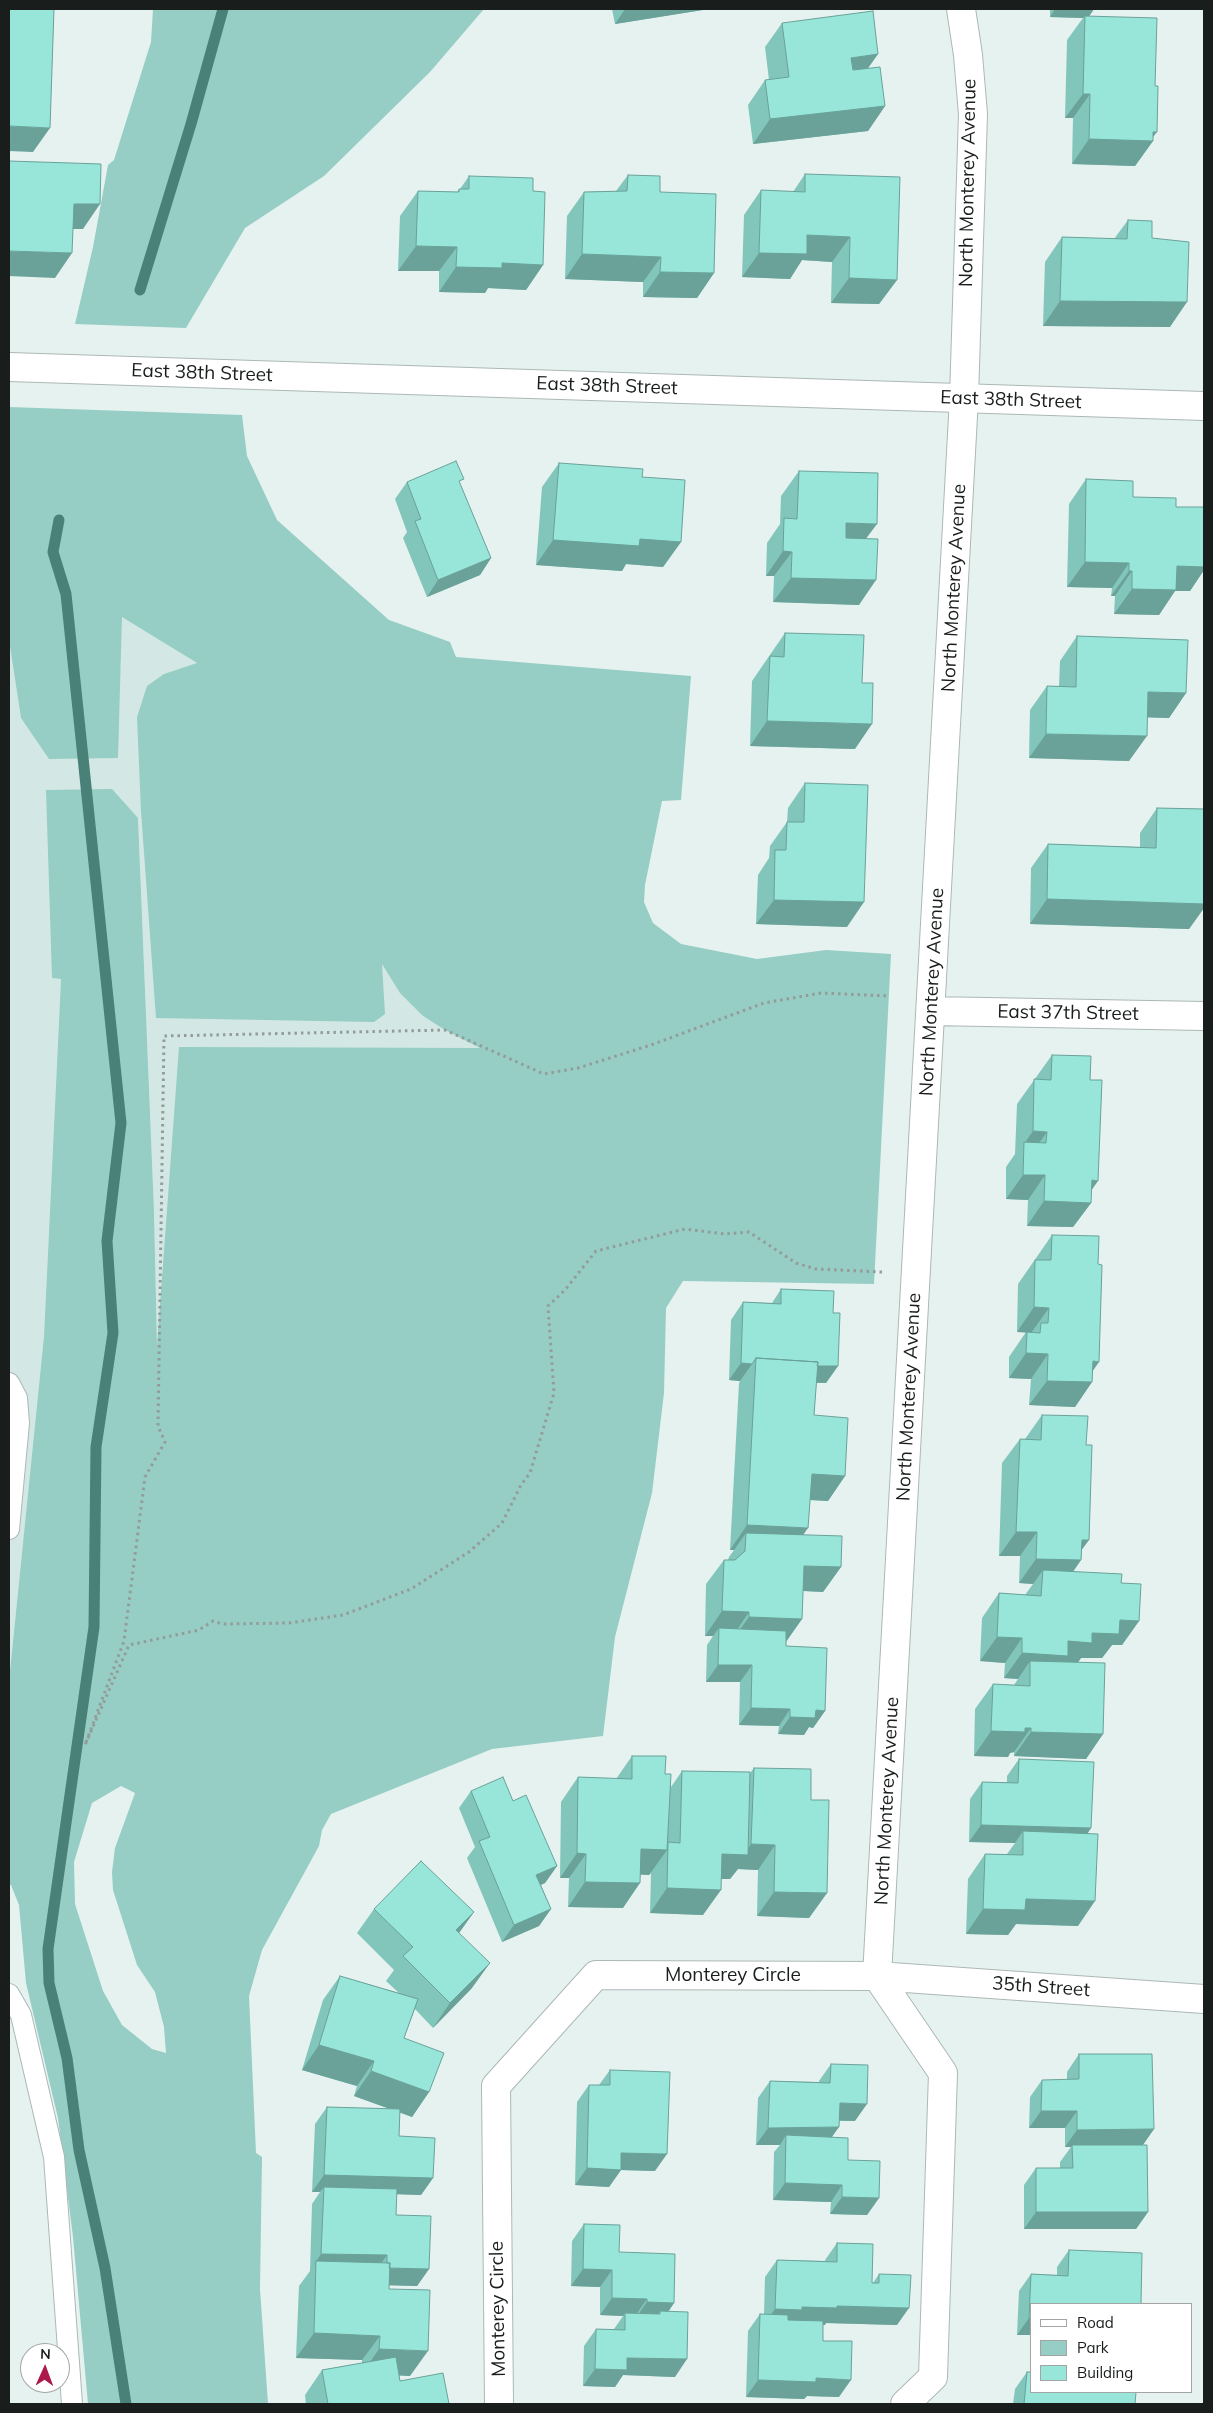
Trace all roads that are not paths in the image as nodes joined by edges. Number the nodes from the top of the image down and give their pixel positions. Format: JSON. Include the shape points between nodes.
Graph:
{"nodes":[{"id":1,"x":961,"y":9,"type":"edge"},
{"id":2,"x":9,"y":367,"type":"edge"},
{"id":3,"x":964,"y":398,"type":"junction"},
{"id":4,"x":1204,"y":406,"type":"edge"},
{"id":5,"x":931,"y":1011,"type":"junction"},
{"id":6,"x":1204,"y":1016,"type":"edge"},
{"id":7,"x":9,"y":1383,"type":"edge"},
{"id":8,"x":9,"y":1529,"type":"edge"},
{"id":9,"x":878,"y":1976,"type":"junction"},
{"id":10,"x":9,"y":1994,"type":"edge"},
{"id":11,"x":1204,"y":1999,"type":"edge"},
{"id":12,"x":72,"y":2404,"type":"edge"},
{"id":13,"x":500,"y":2404,"type":"edge"},
{"id":14,"x":905,"y":2404,"type":"edge"}],
"edges":[{"from":1,"to":3,"type":"street","name":"North Monterey Avenue","via":[[973,114]]},
{"from":2,"to":3,"type":"street","name":"East 38th Street"},
{"from":3,"to":4,"type":"street","name":"East 38th Street"},
{"from":3,"to":5,"type":"street","name":"North Monterey Avenue"},
{"from":5,"to":6,"type":"street","name":"East 37th Street"},
{"from":5,"to":9,"type":"street","name":"North Monterey Avenue"},
{"from":7,"to":8,"type":"lane","via":[[17,1398],[19,1423]]},
{"from":9,"to":11,"type":"street","name":"35th Street"},
{"from":9,"to":13,"type":"street","name":"Monterey Circle","via":[[596,1975],[496,2086]]},
{"from":9,"to":14,"type":"street","via":[[943,2073],[933,2377]]},
{"from":10,"to":12,"type":"lane","via":[[21,2015],[54,2158]]}]}
